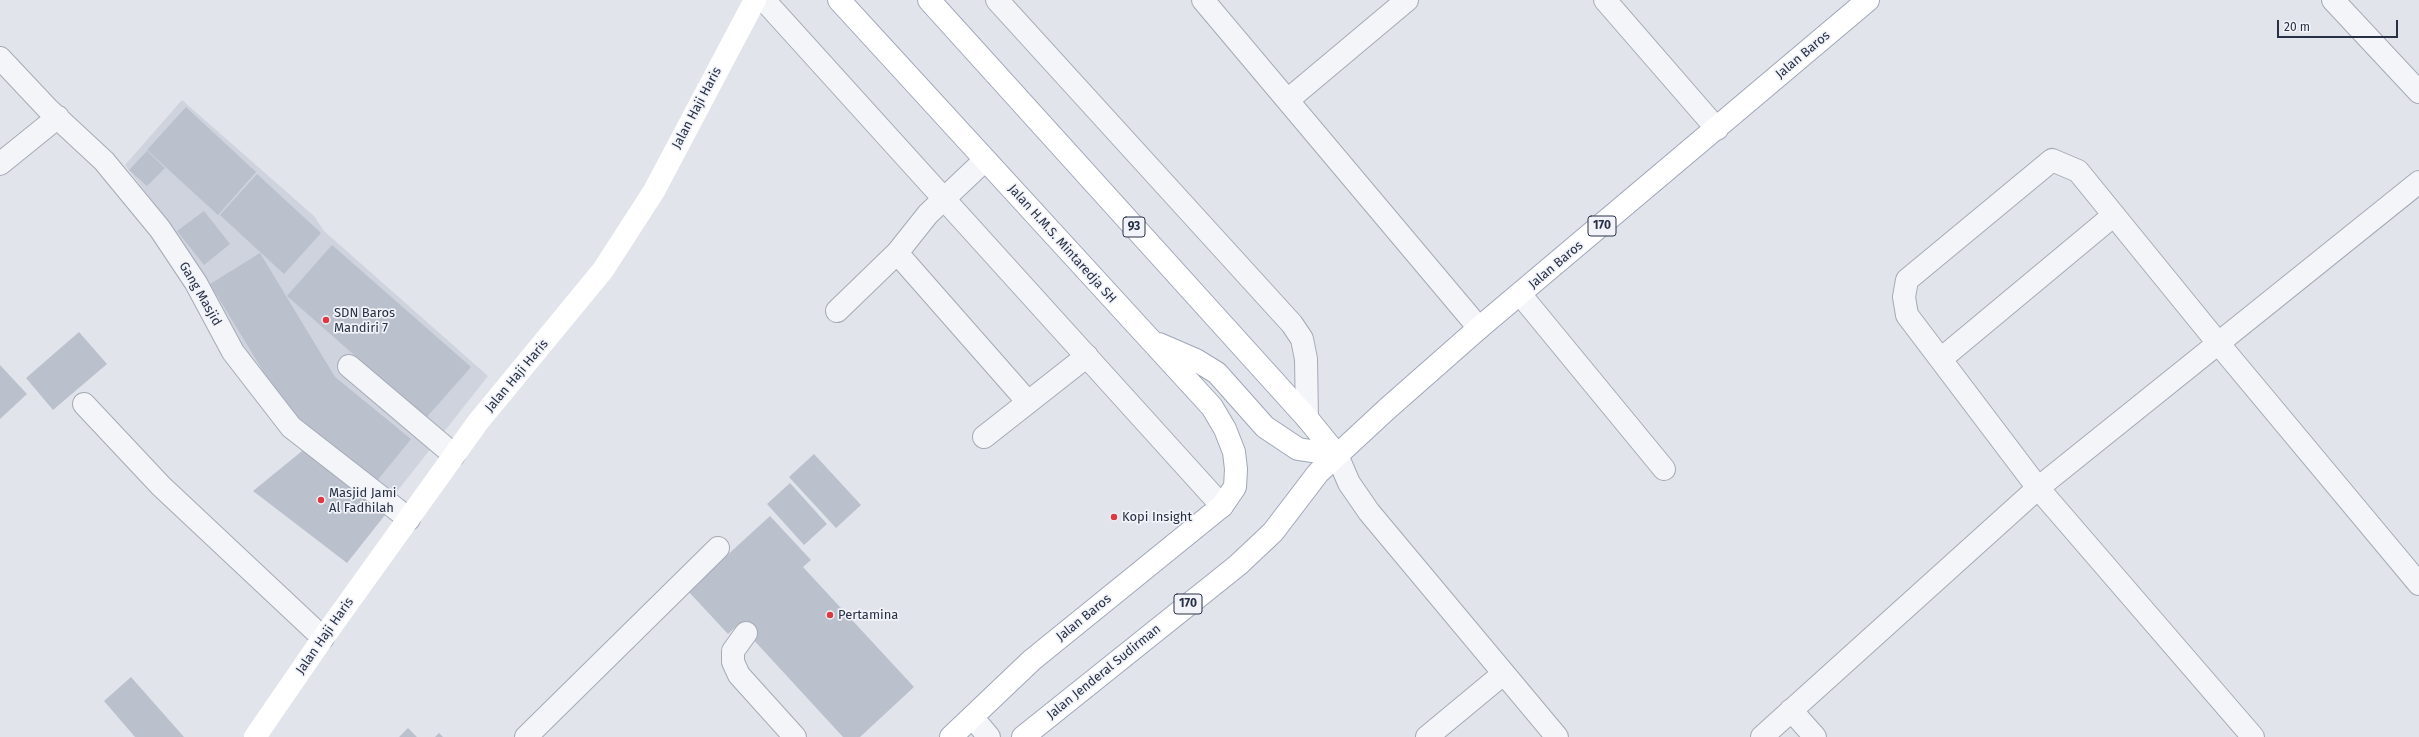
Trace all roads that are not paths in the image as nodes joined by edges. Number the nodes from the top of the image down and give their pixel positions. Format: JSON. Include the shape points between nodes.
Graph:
{"nodes":[{"id":1,"x":755,"y":0,"type":"edge"},
{"id":2,"x":764,"y":0,"type":"edge"},
{"id":3,"x":839,"y":0,"type":"edge"},
{"id":4,"x":929,"y":0,"type":"edge"},
{"id":5,"x":997,"y":0,"type":"edge"},
{"id":6,"x":1203,"y":0,"type":"edge"},
{"id":7,"x":1407,"y":0,"type":"edge"},
{"id":8,"x":1605,"y":0,"type":"edge"},
{"id":9,"x":1868,"y":0,"type":"edge"},
{"id":10,"x":2333,"y":0,"type":"edge"},
{"id":11,"x":0,"y":58,"type":"edge"},
{"id":12,"x":2419,"y":92,"type":"edge"},
{"id":13,"x":1289,"y":100,"type":"junction"},
{"id":14,"x":58,"y":117,"type":"junction"},
{"id":15,"x":1717,"y":129,"type":"junction"},
{"id":16,"x":986,"y":160,"type":"junction"},
{"id":17,"x":0,"y":164,"type":"edge"},
{"id":18,"x":2419,"y":182,"type":"edge"},
{"id":19,"x":945,"y":198,"type":"junction"},
{"id":20,"x":2114,"y":215,"type":"junction"},
{"id":21,"x":897,"y":253,"type":"junction"},
{"id":22,"x":1520,"y":294,"type":"junction"},
{"id":23,"x":837,"y":311,"type":"dead end"},
{"id":24,"x":1479,"y":328,"type":"junction"},
{"id":25,"x":1149,"y":340,"type":"junction"},
{"id":26,"x":2218,"y":343,"type":"junction"},
{"id":27,"x":1087,"y":356,"type":"junction"},
{"id":28,"x":1941,"y":360,"type":"junction"},
{"id":29,"x":350,"y":366,"type":"dead end"},
{"id":30,"x":1028,"y":402,"type":"junction"},
{"id":31,"x":84,"y":404,"type":"dead end"},
{"id":32,"x":1307,"y":418,"type":"junction"},
{"id":33,"x":984,"y":437,"type":"dead end"},
{"id":34,"x":1337,"y":455,"type":"junction"},
{"id":35,"x":454,"y":456,"type":"junction"},
{"id":36,"x":1664,"y":469,"type":"dead end"},
{"id":37,"x":2038,"y":488,"type":"junction"},
{"id":38,"x":1222,"y":506,"type":"junction"},
{"id":39,"x":409,"y":520,"type":"junction"},
{"id":40,"x":718,"y":548,"type":"dead end"},
{"id":41,"x":2419,"y":584,"type":"edge"},
{"id":42,"x":746,"y":633,"type":"dead end"},
{"id":43,"x":323,"y":638,"type":"junction"},
{"id":44,"x":1503,"y":674,"type":"junction"},
{"id":45,"x":1791,"y":710,"type":"junction"},
{"id":46,"x":973,"y":718,"type":"junction"},
{"id":47,"x":255,"y":737,"type":"edge"},
{"id":48,"x":526,"y":737,"type":"edge"},
{"id":49,"x":795,"y":737,"type":"edge"},
{"id":50,"x":951,"y":737,"type":"edge"},
{"id":51,"x":989,"y":737,"type":"edge"},
{"id":52,"x":1023,"y":737,"type":"edge"},
{"id":53,"x":1427,"y":737,"type":"edge"},
{"id":54,"x":1557,"y":737,"type":"edge"},
{"id":55,"x":1762,"y":737,"type":"edge"},
{"id":56,"x":1815,"y":737,"type":"edge"},
{"id":57,"x":2253,"y":737,"type":"edge"}],
"edges":[{"from":1,"to":35,"type":"main road","name":"Jalan Haji Haris","via":[[654,190],[603,270],[478,422]]},
{"from":2,"to":19,"type":"street"},
{"from":3,"to":16,"type":"main road","name":"Jalan H.M.S. Mintaredja SH"},
{"from":4,"to":32,"type":"main road","number":"93"},
{"from":5,"to":32,"type":"street","via":[[1292,324],[1302,339],[1306,359]]},
{"from":6,"to":13,"type":"street"},
{"from":7,"to":13,"type":"street"},
{"from":8,"to":15,"type":"street"},
{"from":9,"to":15,"type":"main road","name":"Jalan Baros","number":"170"},
{"from":10,"to":12,"type":"street"},
{"from":11,"to":14,"type":"street","name":"Gang Masjid"},
{"from":13,"to":24,"type":"street"},
{"from":14,"to":17,"type":"street"},
{"from":14,"to":39,"type":"street","name":"Gang Masjid","via":[[104,161],[160,229],[196,283],[233,352],[291,427]]},
{"from":15,"to":22,"type":"main road","name":"Jalan Baros","number":"170"},
{"from":16,"to":19,"type":"street"},
{"from":16,"to":25,"type":"main road","name":"Jalan H.M.S. Mintaredja SH"},
{"from":18,"to":26,"type":"street"},
{"from":19,"to":21,"type":"street","via":[[928,214]]},
{"from":19,"to":27,"type":"street"},
{"from":20,"to":26,"type":"street"},
{"from":20,"to":28,"type":"street"},
{"from":20,"to":28,"type":"street","via":[[2078,171],[2052,160],[1907,280],[1904,297],[1907,315]]},
{"from":21,"to":23,"type":"street"},
{"from":21,"to":30,"type":"street"},
{"from":22,"to":24,"type":"main road","name":"Jalan Baros","number":"170"},
{"from":22,"to":36,"type":"street"},
{"from":24,"to":34,"type":"main road","name":"Jalan Baros","number":"170"},
{"from":25,"to":34,"type":"main road","via":[[1196,360],[1217,373],[1265,427],[1298,449]]},
{"from":25,"to":38,"type":"main road","name":"Jalan H.M.S. Mintaredja SH","via":[[1212,407],[1225,429],[1234,452],[1236,469],[1235,487]]},
{"from":26,"to":37,"type":"street"},
{"from":26,"to":41,"type":"street"},
{"from":27,"to":30,"type":"street"},
{"from":27,"to":38,"type":"street"},
{"from":28,"to":37,"type":"street"},
{"from":29,"to":35,"type":"street"},
{"from":30,"to":33,"type":"street"},
{"from":31,"to":43,"type":"street","via":[[161,486]]},
{"from":32,"to":34,"type":"main road","number":"93"},
{"from":34,"to":44,"type":"street","via":[[1350,483],[1369,512]]},
{"from":34,"to":52,"type":"main road","name":"Jalan Jenderal Sudirman","number":"170","via":[[1318,472],[1273,532],[1238,565]]},
{"from":35,"to":39,"type":"main road","name":"Jalan Haji Haris"},
{"from":37,"to":45,"type":"street"},
{"from":37,"to":57,"type":"street"},
{"from":38,"to":46,"type":"main road","name":"Jalan Baros","via":[[1032,660]]},
{"from":39,"to":43,"type":"main road","name":"Jalan Haji Haris"},
{"from":40,"to":48,"type":"street"},
{"from":42,"to":49,"type":"street","via":[[733,651],[733,662],[739,675]]},
{"from":43,"to":47,"type":"main road","name":"Jalan Haji Haris"},
{"from":44,"to":53,"type":"street"},
{"from":44,"to":54,"type":"street"},
{"from":45,"to":55,"type":"street"},
{"from":45,"to":56,"type":"street"},
{"from":46,"to":50,"type":"main road","name":"Jalan Baros"},
{"from":46,"to":51,"type":"street"}]}
